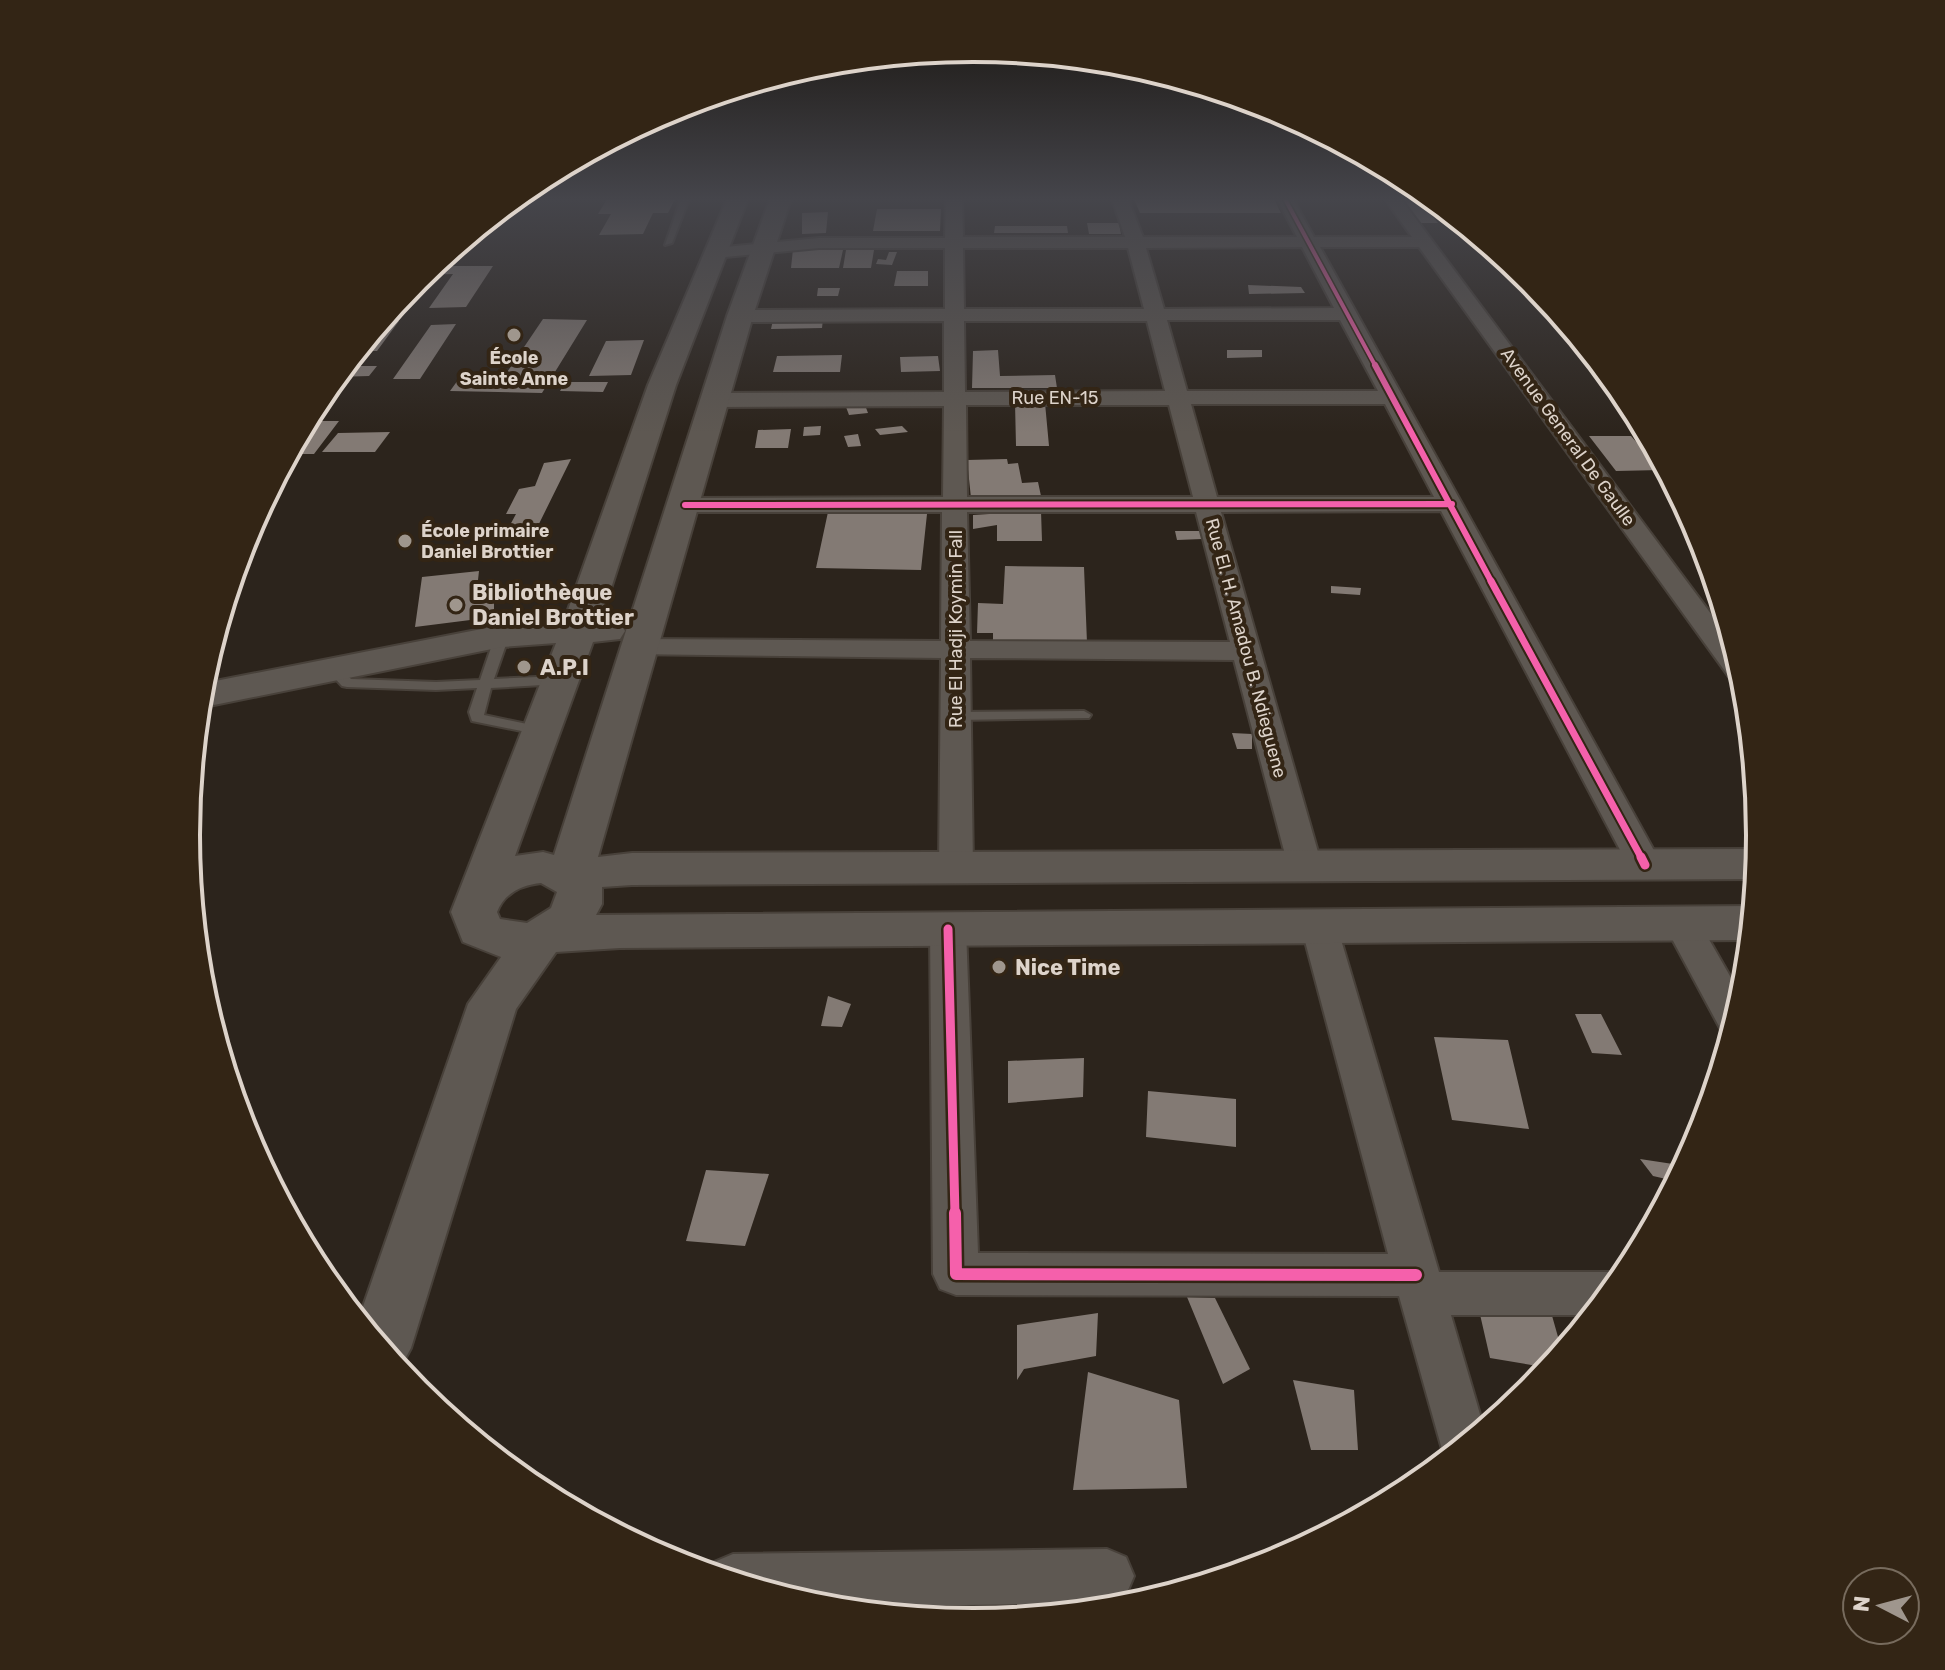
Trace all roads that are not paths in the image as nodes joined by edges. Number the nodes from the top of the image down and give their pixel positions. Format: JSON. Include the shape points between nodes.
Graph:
{"nodes":[{"id":1,"x":705,"y":277,"type":"edge"},
{"id":2,"x":754,"y":277,"type":"edge"},
{"id":3,"x":956,"y":277,"type":"edge"},
{"id":4,"x":1145,"y":277,"type":"edge"},
{"id":5,"x":1329,"y":277,"type":"edge"},
{"id":6,"x":1451,"y":277,"type":"edge"},
{"id":7,"x":1155,"y":314,"type":"junction"},
{"id":8,"x":1349,"y":314,"type":"junction"},
{"id":9,"x":956,"y":315,"type":"junction"},
{"id":10,"x":740,"y":316,"type":"junction"},
{"id":11,"x":1394,"y":397,"type":"junction"},
{"id":12,"x":956,"y":398,"type":"junction"},
{"id":13,"x":1178,"y":398,"type":"junction"},
{"id":14,"x":716,"y":400,"type":"junction"},
{"id":15,"x":1452,"y":504,"type":"junction"},
{"id":16,"x":685,"y":505,"type":"junction"},
{"id":17,"x":1207,"y":505,"type":"junction"},
{"id":18,"x":956,"y":506,"type":"junction"},
{"id":19,"x":580,"y":624,"type":"junction"},
{"id":20,"x":645,"y":628,"type":"junction"},
{"id":21,"x":518,"y":634,"type":"junction"},
{"id":22,"x":1722,"y":648,"type":"edge"},
{"id":23,"x":955,"y":649,"type":"junction"},
{"id":24,"x":1247,"y":651,"type":"junction"},
{"id":25,"x":332,"y":668,"type":"junction"},
{"id":26,"x":560,"y":680,"type":"junction"},
{"id":27,"x":485,"y":685,"type":"junction"},
{"id":28,"x":213,"y":693,"type":"edge"},
{"id":29,"x":1084,"y":715,"type":"dead end"},
{"id":30,"x":956,"y":716,"type":"junction"},
{"id":31,"x":541,"y":731,"type":"junction"},
{"id":32,"x":1745,"y":864,"type":"edge"},
{"id":33,"x":1645,"y":865,"type":"junction"},
{"id":34,"x":1305,"y":866,"type":"junction"},
{"id":35,"x":956,"y":868,"type":"junction"},
{"id":36,"x":569,"y":875,"type":"junction"},
{"id":37,"x":478,"y":916,"type":"junction"},
{"id":38,"x":1740,"y":923,"type":"edge"},
{"id":39,"x":1682,"y":924,"type":"junction"},
{"id":40,"x":1319,"y":926,"type":"junction"},
{"id":41,"x":948,"y":929,"type":"junction"},
{"id":42,"x":544,"y":936,"type":"junction"},
{"id":43,"x":493,"y":1004,"type":"junction"},
{"id":44,"x":1727,"y":1004,"type":"edge"},
{"id":45,"x":1419,"y":1285,"type":"junction"},
{"id":46,"x":1595,"y":1292,"type":"edge"},
{"id":47,"x":384,"y":1336,"type":"edge"},
{"id":48,"x":1461,"y":1433,"type":"edge"},
{"id":49,"x":1107,"y":1576,"type":"dead end"},
{"id":50,"x":767,"y":1581,"type":"edge"}],
"edges":[{"from":1,"to":19,"type":"main road"},
{"from":2,"to":10,"type":"main road"},
{"from":3,"to":9,"type":"street","name":"Rue El Hadji Koymin Fall"},
{"from":4,"to":7,"type":"street","name":"Rue El. H. Amadou B. Ndieguene"},
{"from":5,"to":8,"type":"street"},
{"from":6,"to":22,"type":"street","name":"Avenue General De Gaulle"},
{"from":7,"to":8,"type":"street"},
{"from":7,"to":9,"type":"street"},
{"from":7,"to":13,"type":"street","name":"Rue El. H. Amadou B. Ndieguene"},
{"from":8,"to":11,"type":"street"},
{"from":9,"to":10,"type":"street"},
{"from":9,"to":12,"type":"street","name":"Rue El Hadji Koymin Fall"},
{"from":10,"to":14,"type":"main road"},
{"from":11,"to":13,"type":"street","name":"Rue EN-15"},
{"from":11,"to":15,"type":"street"},
{"from":12,"to":13,"type":"street","name":"Rue EN-15"},
{"from":12,"to":14,"type":"street","name":"Rue EN-15"},
{"from":12,"to":18,"type":"street","name":"Rue El Hadji Koymin Fall"},
{"from":13,"to":17,"type":"street","name":"Rue El. H. Amadou B. Ndieguene"},
{"from":14,"to":16,"type":"main road"},
{"from":15,"to":17,"type":"street"},
{"from":15,"to":33,"type":"street"},
{"from":16,"to":18,"type":"street"},
{"from":16,"to":20,"type":"main road"},
{"from":17,"to":18,"type":"street"},
{"from":17,"to":24,"type":"street","name":"Rue El. H. Amadou B. Ndieguene"},
{"from":18,"to":23,"type":"street","name":"Rue El Hadji Koymin Fall"},
{"from":19,"to":20,"type":"main road"},
{"from":19,"to":21,"type":"main road"},
{"from":19,"to":26,"type":"main road"},
{"from":20,"to":23,"type":"street"},
{"from":20,"to":36,"type":"main road"},
{"from":21,"to":25,"type":"main road"},
{"from":21,"to":27,"type":"lane"},
{"from":23,"to":24,"type":"street"},
{"from":23,"to":30,"type":"street","name":"Rue El Hadji Koymin Fall"},
{"from":24,"to":34,"type":"street","name":"Rue El. H. Amadou B. Ndieguene"},
{"from":25,"to":27,"type":"lane","via":[[347,683]]},
{"from":25,"to":28,"type":"main road"},
{"from":26,"to":27,"type":"lane"},
{"from":26,"to":31,"type":"main road"},
{"from":27,"to":31,"type":"lane","via":[[477,718]]},
{"from":29,"to":30,"type":"lane"},
{"from":30,"to":35,"type":"street","name":"Rue El Hadji Koymin Fall"},
{"from":31,"to":37,"type":"main road"},
{"from":32,"to":33,"type":"main road"},
{"from":33,"to":34,"type":"main road"},
{"from":34,"to":35,"type":"main road"},
{"from":35,"to":36,"type":"main road","via":[[632,869]]},
{"from":36,"to":37,"type":"main road","via":[[543,867],[510,873],[495,880]]},
{"from":36,"to":42,"type":"main road","via":[[578,883],[580,904],[573,916]]},
{"from":37,"to":42,"type":"main road","via":[[502,940]]},
{"from":37,"to":43,"type":"main road","via":[[491,957]]},
{"from":38,"to":39,"type":"main road"},
{"from":39,"to":40,"type":"main road"},
{"from":39,"to":44,"type":"street"},
{"from":40,"to":41,"type":"main road"},
{"from":40,"to":45,"type":"street"},
{"from":41,"to":42,"type":"main road"},
{"from":41,"to":45,"type":"street","via":[[956,1274]]},
{"from":42,"to":43,"type":"main road"},
{"from":43,"to":47,"type":"main road"},
{"from":45,"to":46,"type":"street"},
{"from":45,"to":48,"type":"street"},
{"from":49,"to":50,"type":"street"}]}
